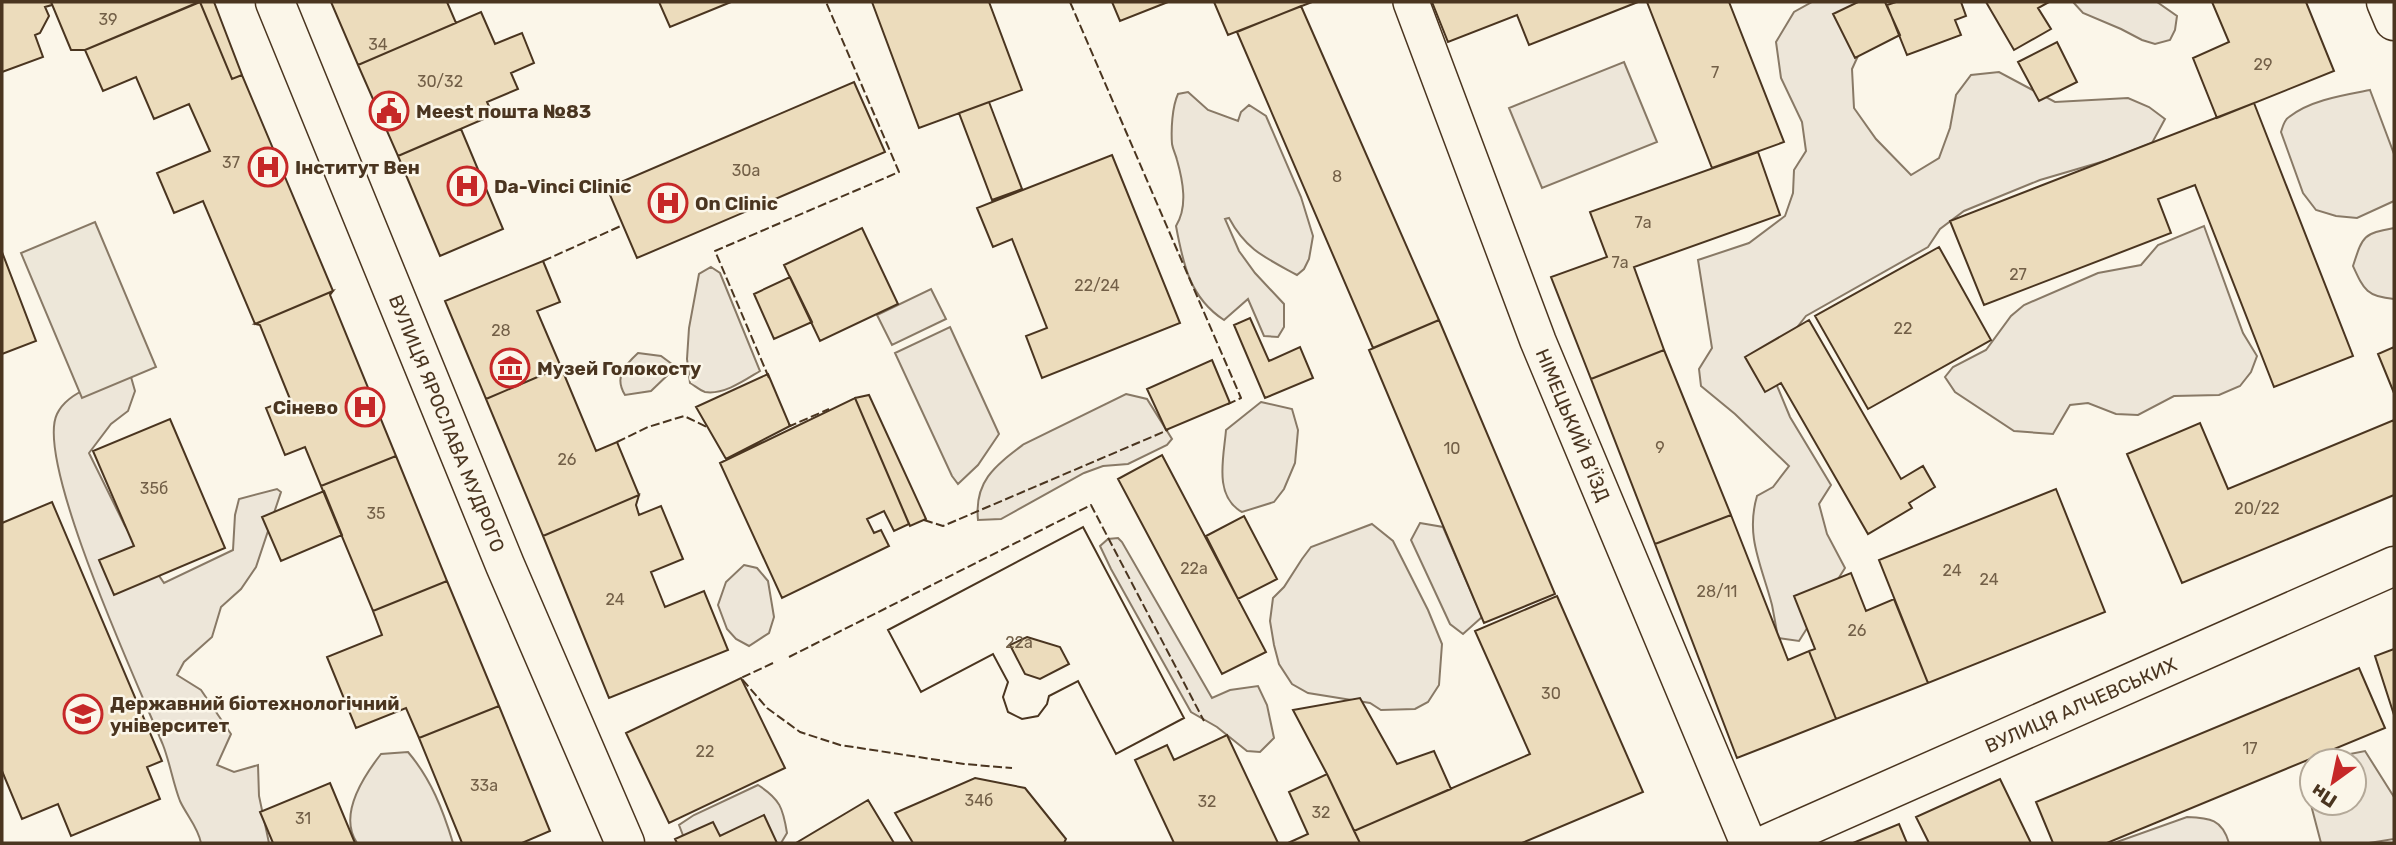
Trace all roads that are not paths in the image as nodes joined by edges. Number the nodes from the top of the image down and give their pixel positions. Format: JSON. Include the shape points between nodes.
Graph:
{"nodes":[{"id":1,"x":275,"y":2,"type":"edge"},
{"id":2,"x":1410,"y":2,"type":"edge"},
{"id":3,"x":2386,"y":2,"type":"edge"},
{"id":4,"x":2394,"y":21,"type":"edge"},
{"id":5,"x":2394,"y":566,"type":"edge"},
{"id":6,"x":625,"y":843,"type":"edge"},
{"id":7,"x":1748,"y":843,"type":"edge"},
{"id":8,"x":1769,"y":843,"type":"edge"}],
"edges":[{"from":1,"to":6,"type":"street","name":"ВУЛИЦЯ ЯРОСЛАВА МУДРОГО","via":[[505,565]]},
{"from":2,"to":7,"type":"street","name":"НІМЕЦЬКИЙ В’ЇЗД","via":[[1538,341]]},
{"from":3,"to":4,"type":"street"},
{"from":5,"to":8,"type":"street","name":"ВУЛИЦЯ АЛЧЕВСЬКИХ"}]}
